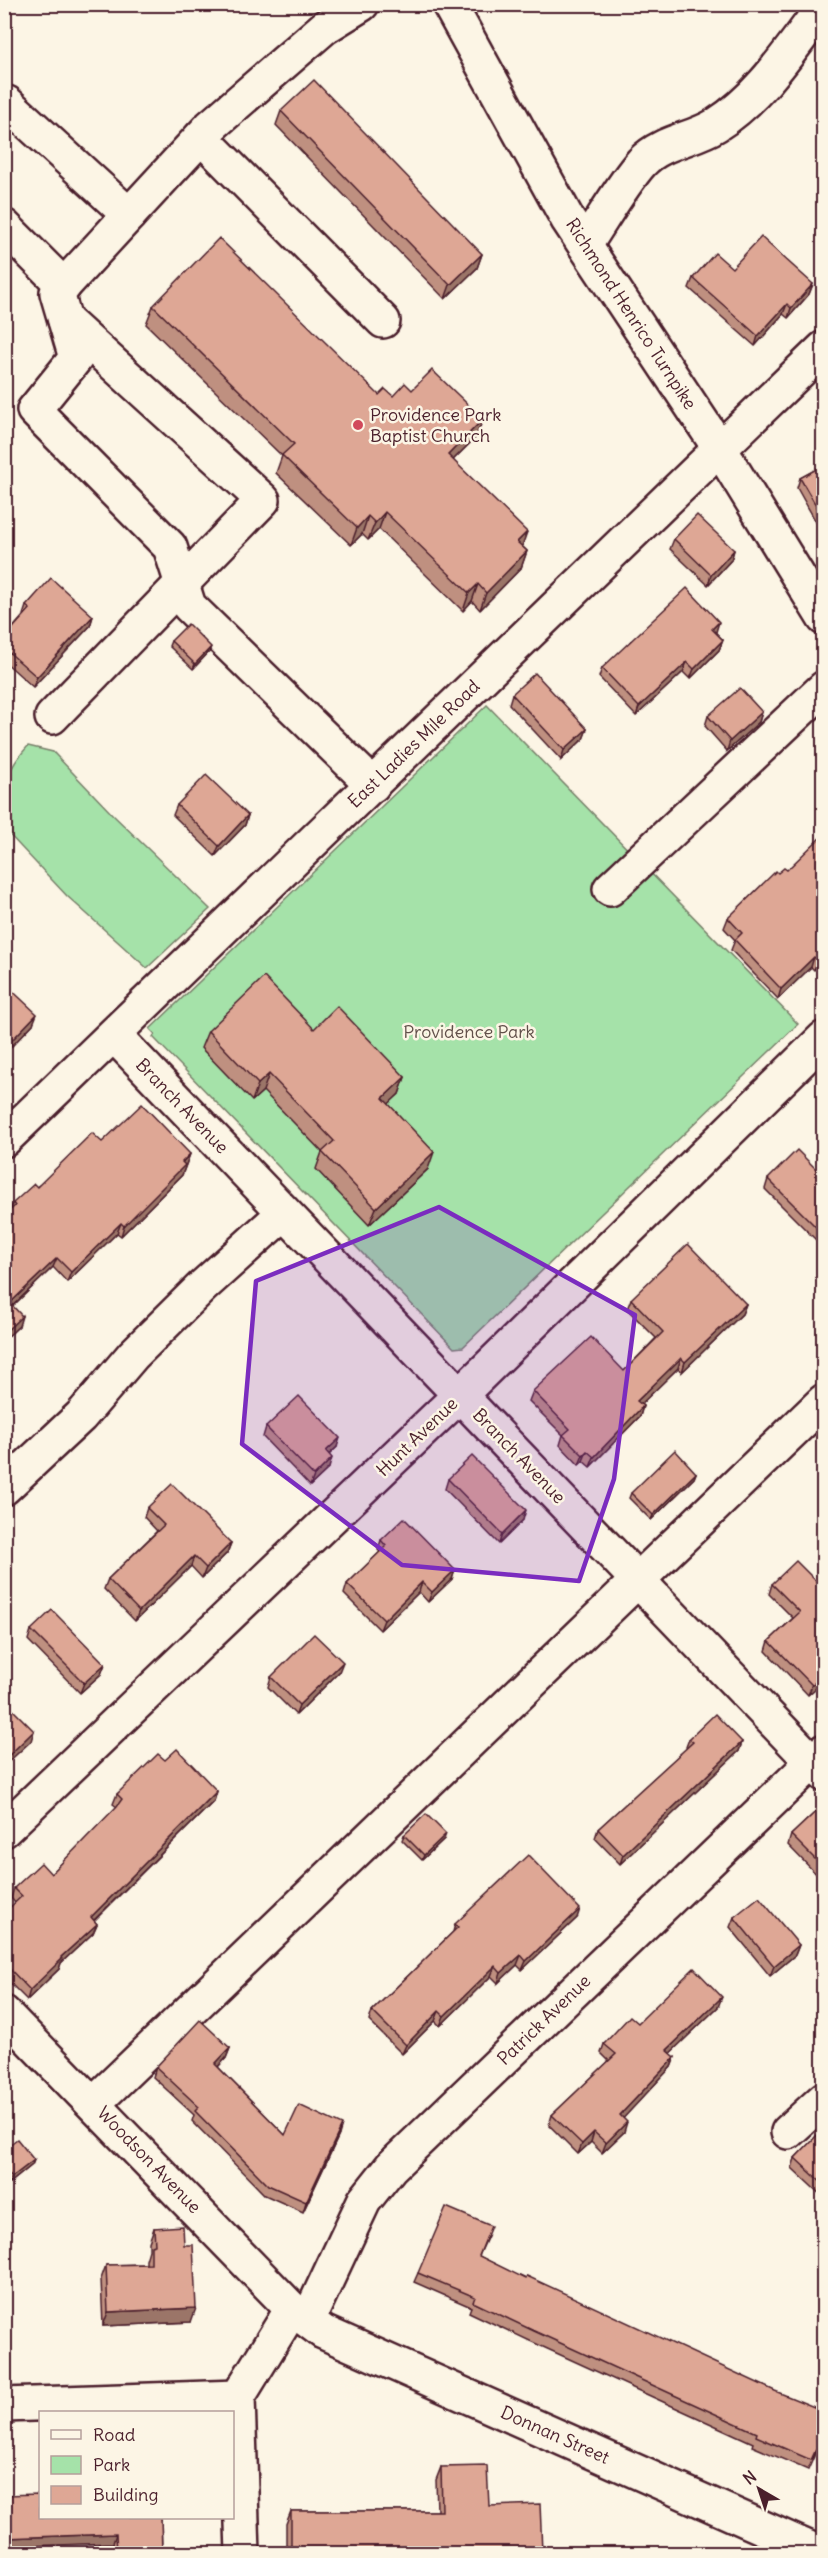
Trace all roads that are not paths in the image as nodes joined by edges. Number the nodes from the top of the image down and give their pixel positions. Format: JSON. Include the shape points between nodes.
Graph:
{"nodes":[{"id":1,"x":362,"y":4,"type":"edge"},
{"id":2,"x":450,"y":4,"type":"edge"},
{"id":3,"x":824,"y":6,"type":"edge"},
{"id":4,"x":4,"y":106,"type":"edge"},
{"id":5,"x":201,"y":137,"type":"junction"},
{"id":6,"x":129,"y":215,"type":"junction"},
{"id":7,"x":4,"y":226,"type":"edge"},
{"id":8,"x":585,"y":245,"type":"junction"},
{"id":9,"x":64,"y":286,"type":"junction"},
{"id":10,"x":65,"y":320,"type":"junction"},
{"id":11,"x":383,"y":321,"type":"dead end"},
{"id":12,"x":824,"y":348,"type":"edge"},
{"id":13,"x":720,"y":449,"type":"junction"},
{"id":14,"x":182,"y":584,"type":"junction"},
{"id":15,"x":824,"y":618,"type":"edge"},
{"id":16,"x":824,"y":688,"type":"edge"},
{"id":17,"x":52,"y":717,"type":"dead end"},
{"id":18,"x":373,"y":785,"type":"junction"},
{"id":19,"x":610,"y":889,"type":"dead end"},
{"id":20,"x":114,"y":1035,"type":"junction"},
{"id":21,"x":824,"y":1038,"type":"edge"},
{"id":22,"x":4,"y":1140,"type":"edge"},
{"id":23,"x":284,"y":1213,"type":"junction"},
{"id":24,"x":461,"y":1394,"type":"junction"},
{"id":25,"x":824,"y":1401,"type":"edge"},
{"id":26,"x":4,"y":1488,"type":"edge"},
{"id":27,"x":639,"y":1581,"type":"junction"},
{"id":28,"x":820,"y":1762,"type":"edge"},
{"id":29,"x":4,"y":1830,"type":"edge"},
{"id":30,"x":4,"y":2013,"type":"edge"},
{"id":31,"x":824,"y":2099,"type":"edge"},
{"id":32,"x":94,"y":2103,"type":"junction"},
{"id":33,"x":788,"y":2132,"type":"dead end"},
{"id":34,"x":300,"y":2314,"type":"junction"},
{"id":35,"x":238,"y":2397,"type":"junction"},
{"id":36,"x":4,"y":2405,"type":"edge"},
{"id":37,"x":243,"y":2553,"type":"edge"},
{"id":38,"x":822,"y":2553,"type":"edge"}],
"edges":[{"from":1,"to":5,"type":"street","via":[[326,27]]},
{"from":2,"to":8,"type":"street","name":"Richmond Henrico Turnpike"},
{"from":3,"to":8,"type":"street","via":[[779,65],[740,106],[715,126],[661,147],[643,162]]},
{"from":4,"to":6,"type":"street","via":[[7,104]]},
{"from":5,"to":6,"type":"street"},
{"from":5,"to":11,"type":"street"},
{"from":6,"to":9,"type":"street"},
{"from":7,"to":9,"type":"street"},
{"from":8,"to":13,"type":"street","name":"Richmond Henrico Turnpike"},
{"from":9,"to":10,"type":"street","via":[[57,293]]},
{"from":10,"to":14,"type":"street","via":[[76,358],[34,410],[170,547]]},
{"from":10,"to":14,"type":"street","via":[[263,500]]},
{"from":12,"to":13,"type":"street","name":"East Ladies Mile Road"},
{"from":13,"to":15,"type":"street","name":"Richmond Henrico Turnpike"},
{"from":13,"to":18,"type":"street","name":"East Ladies Mile Road"},
{"from":14,"to":17,"type":"street"},
{"from":14,"to":18,"type":"street","via":[[189,606]]},
{"from":16,"to":19,"type":"street"},
{"from":18,"to":20,"type":"street","name":"East Ladies Mile Road"},
{"from":20,"to":22,"type":"street","name":"East Ladies Mile Road"},
{"from":20,"to":23,"type":"street","name":"Branch Avenue"},
{"from":21,"to":24,"type":"street","name":"Hunt Avenue"},
{"from":23,"to":24,"type":"street","name":"Branch Avenue"},
{"from":23,"to":26,"type":"street","via":[[202,1287],[133,1355],[81,1416]]},
{"from":24,"to":27,"type":"street","name":"Branch Avenue"},
{"from":24,"to":29,"type":"street","name":"Hunt Avenue"},
{"from":25,"to":27,"type":"street"},
{"from":27,"to":28,"type":"street","name":"Branch Avenue"},
{"from":27,"to":32,"type":"street"},
{"from":28,"to":34,"type":"street","name":"Patrick Avenue","via":[[391,2167],[364,2202]]},
{"from":30,"to":32,"type":"street","name":"Woodson Avenue"},
{"from":31,"to":33,"type":"street"},
{"from":32,"to":34,"type":"street","name":"Woodson Avenue"},
{"from":34,"to":35,"type":"street","name":"Patrick Avenue"},
{"from":34,"to":38,"type":"street","name":"Donnan Street","via":[[323,2332]]},
{"from":35,"to":36,"type":"street"},
{"from":35,"to":37,"type":"street"}]}
